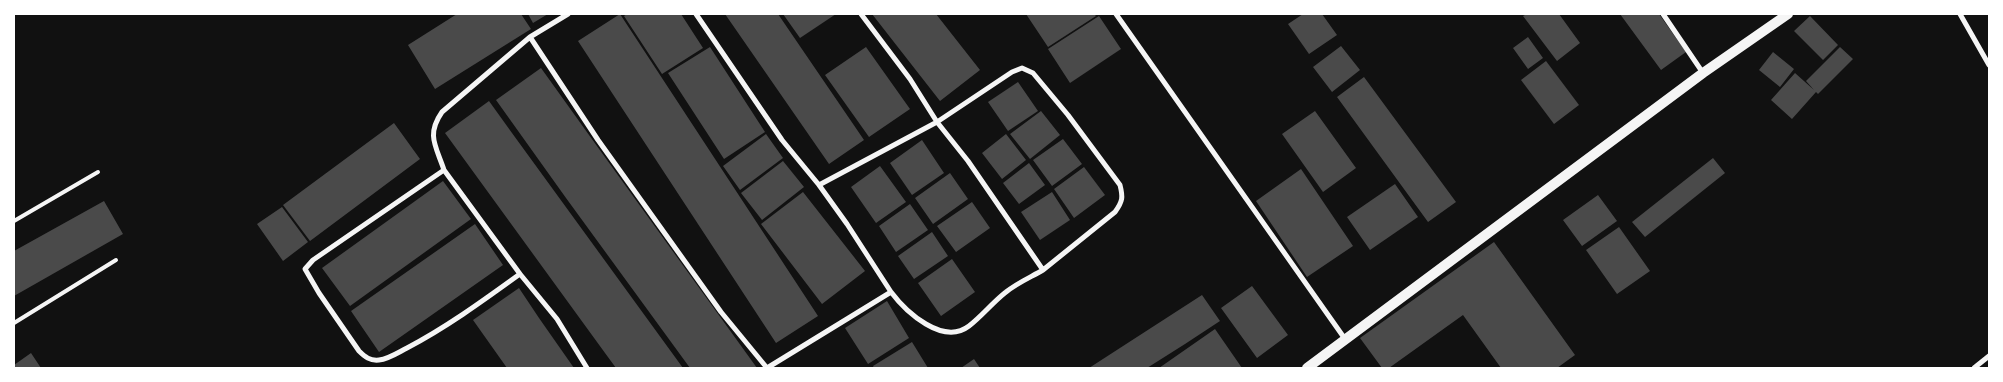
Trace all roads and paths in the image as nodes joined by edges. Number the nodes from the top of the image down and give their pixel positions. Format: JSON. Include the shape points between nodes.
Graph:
{"nodes":[{"id":1,"x":568,"y":14,"type":"edge"},
{"id":2,"x":696,"y":14,"type":"edge"},
{"id":3,"x":861,"y":14,"type":"edge"},
{"id":4,"x":1116,"y":14,"type":"edge"},
{"id":5,"x":1663,"y":14,"type":"edge"},
{"id":6,"x":1788,"y":14,"type":"edge"},
{"id":7,"x":1960,"y":14,"type":"edge"},
{"id":8,"x":530,"y":38,"type":"junction"},
{"id":9,"x":1989,"y":65,"type":"edge"},
{"id":10,"x":1704,"y":73,"type":"junction"},
{"id":11,"x":937,"y":122,"type":"junction"},
{"id":12,"x":444,"y":170,"type":"junction"},
{"id":13,"x":98,"y":172,"type":"dead end"},
{"id":14,"x":819,"y":184,"type":"junction"},
{"id":15,"x":14,"y":221,"type":"edge"},
{"id":16,"x":116,"y":260,"type":"dead end"},
{"id":17,"x":1043,"y":270,"type":"junction"},
{"id":18,"x":520,"y":274,"type":"junction"},
{"id":19,"x":891,"y":292,"type":"junction"},
{"id":20,"x":14,"y":323,"type":"edge"},
{"id":21,"x":1345,"y":339,"type":"junction"},
{"id":22,"x":1989,"y":356,"type":"edge"},
{"id":23,"x":587,"y":368,"type":"edge"},
{"id":24,"x":767,"y":368,"type":"edge"},
{"id":25,"x":1307,"y":368,"type":"edge"},
{"id":26,"x":1974,"y":368,"type":"edge"}],
"edges":[{"from":1,"to":8,"type":"street"},
{"from":2,"to":14,"type":"street","via":[[782,140]]},
{"from":3,"to":11,"type":"street","via":[[910,79]]},
{"from":4,"to":21,"type":"street"},
{"from":5,"to":10,"type":"street"},
{"from":6,"to":10,"type":"main road"},
{"from":7,"to":9,"type":"street"},
{"from":8,"to":12,"type":"street","via":[[442,112],[434,124],[432,133]]},
{"from":8,"to":24,"type":"street","via":[[710,297]]},
{"from":10,"to":21,"type":"main road"},
{"from":11,"to":14,"type":"street"},
{"from":11,"to":17,"type":"street"},
{"from":11,"to":17,"type":"street","via":[[1022,68],[1033,73],[1120,185],[1123,196],[1116,212]]},
{"from":12,"to":18,"type":"street"},
{"from":12,"to":18,"type":"street","via":[[313,260],[305,269],[359,351],[372,360],[388,358],[470,310]]},
{"from":13,"to":15,"type":"lane"},
{"from":14,"to":19,"type":"street"},
{"from":16,"to":20,"type":"lane"},
{"from":17,"to":19,"type":"street","via":[[1006,292],[968,327],[956,332],[930,327],[901,305]]},
{"from":18,"to":23,"type":"street","via":[[557,319]]},
{"from":19,"to":24,"type":"street"},
{"from":21,"to":25,"type":"main road"},
{"from":22,"to":26,"type":"street"}]}
